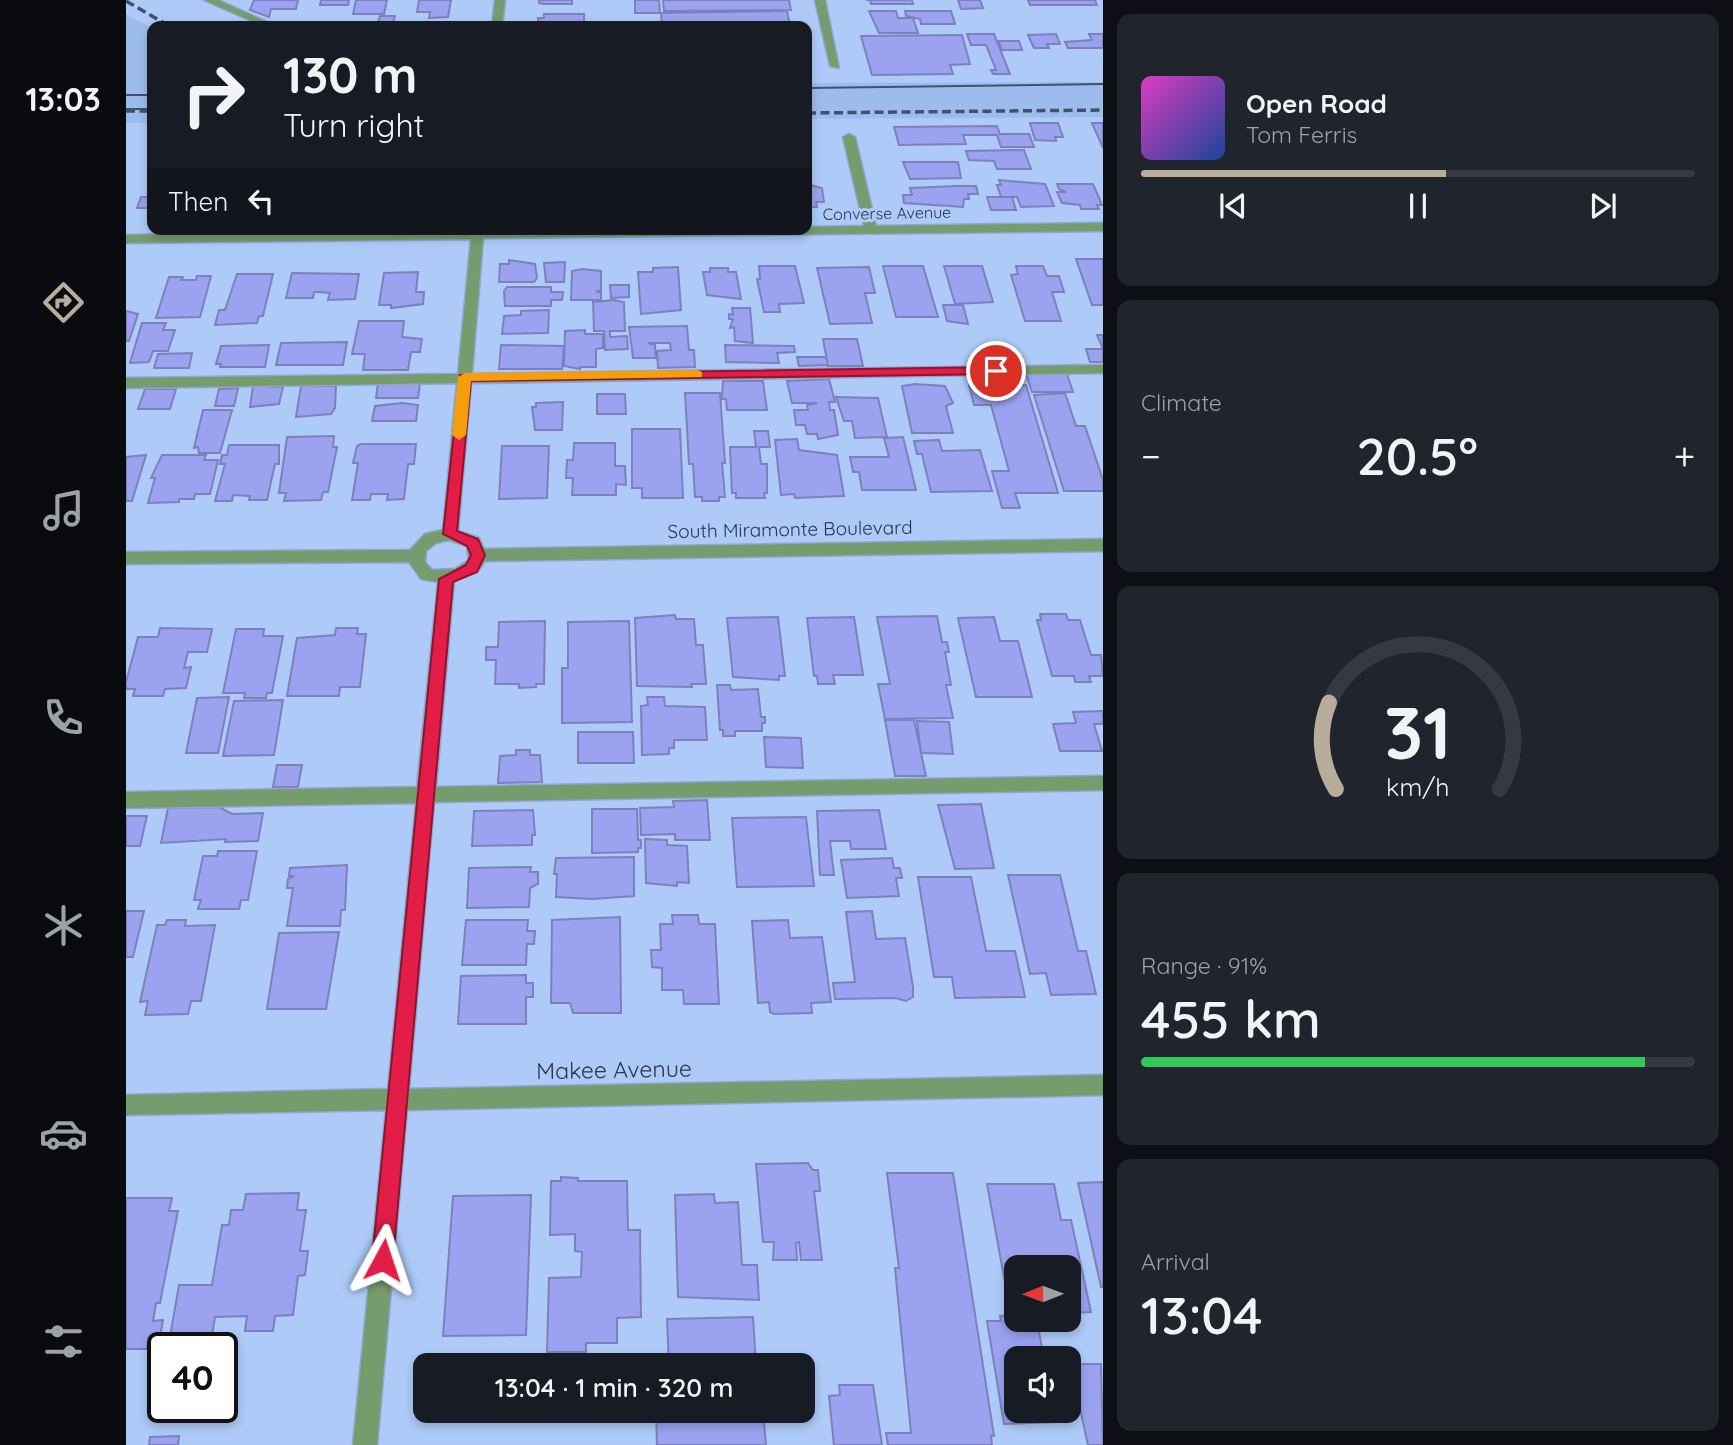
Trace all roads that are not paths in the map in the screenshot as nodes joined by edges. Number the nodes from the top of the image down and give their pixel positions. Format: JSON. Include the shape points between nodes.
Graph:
{"nodes":[{"id":1,"x":209,"y":0,"type":"edge"},
{"id":2,"x":500,"y":0,"type":"edge"},
{"id":3,"x":820,"y":0,"type":"edge"},
{"id":4,"x":259,"y":21,"type":"edge"},
{"id":5,"x":498,"y":21,"type":"edge"},
{"id":6,"x":835,"y":66,"type":"dead end"},
{"id":7,"x":849,"y":136,"type":"dead end"},
{"id":8,"x":1103,"y":227,"type":"edge"},
{"id":9,"x":812,"y":231,"type":"edge"},
{"id":10,"x":871,"y":231,"type":"junction"},
{"id":11,"x":225,"y":235,"type":"edge"},
{"id":12,"x":478,"y":235,"type":"edge"},
{"id":13,"x":126,"y":239,"type":"edge"},
{"id":14,"x":1103,"y":369,"type":"edge"},
{"id":15,"x":465,"y":377,"type":"junction"},
{"id":16,"x":126,"y":383,"type":"edge"},
{"id":17,"x":450,"y":534,"type":"junction"},
{"id":18,"x":1103,"y":545,"type":"edge"},
{"id":19,"x":478,"y":555,"type":"junction"},
{"id":20,"x":416,"y":556,"type":"junction"},
{"id":21,"x":126,"y":558,"type":"edge"},
{"id":22,"x":446,"y":579,"type":"junction"},
{"id":23,"x":1103,"y":783,"type":"edge"},
{"id":24,"x":426,"y":794,"type":"junction"},
{"id":25,"x":126,"y":800,"type":"edge"},
{"id":26,"x":1103,"y":1086,"type":"edge"},
{"id":27,"x":398,"y":1101,"type":"junction"},
{"id":28,"x":126,"y":1105,"type":"edge"},
{"id":29,"x":365,"y":1445,"type":"edge"}],
"edges":[{"from":1,"to":4,"type":"street"},
{"from":2,"to":5,"type":"street"},
{"from":3,"to":6,"type":"street"},
{"from":7,"to":10,"type":"street"},
{"from":8,"to":10,"type":"street","name":"Converse Avenue"},
{"from":9,"to":10,"type":"street","name":"Converse Avenue"},
{"from":11,"to":13,"type":"street","name":"Converse Avenue"},
{"from":12,"to":15,"type":"street"},
{"from":14,"to":15,"type":"street"},
{"from":15,"to":16,"type":"street"},
{"from":15,"to":17,"type":"street"},
{"from":17,"to":19,"type":"street","via":[[473,542]]},
{"from":17,"to":20,"type":"street","via":[[424,542]]},
{"from":18,"to":19,"type":"street","name":"South Miramonte Boulevard"},
{"from":19,"to":22,"type":"street","via":[[472,568]]},
{"from":20,"to":21,"type":"street"},
{"from":20,"to":22,"type":"street","via":[[427,575]]},
{"from":22,"to":24,"type":"street"},
{"from":23,"to":24,"type":"street"},
{"from":24,"to":25,"type":"street"},
{"from":24,"to":27,"type":"street"},
{"from":26,"to":27,"type":"street","name":"Makee Avenue"},
{"from":27,"to":28,"type":"street","name":"Makee Avenue"},
{"from":27,"to":29,"type":"street"}]}
